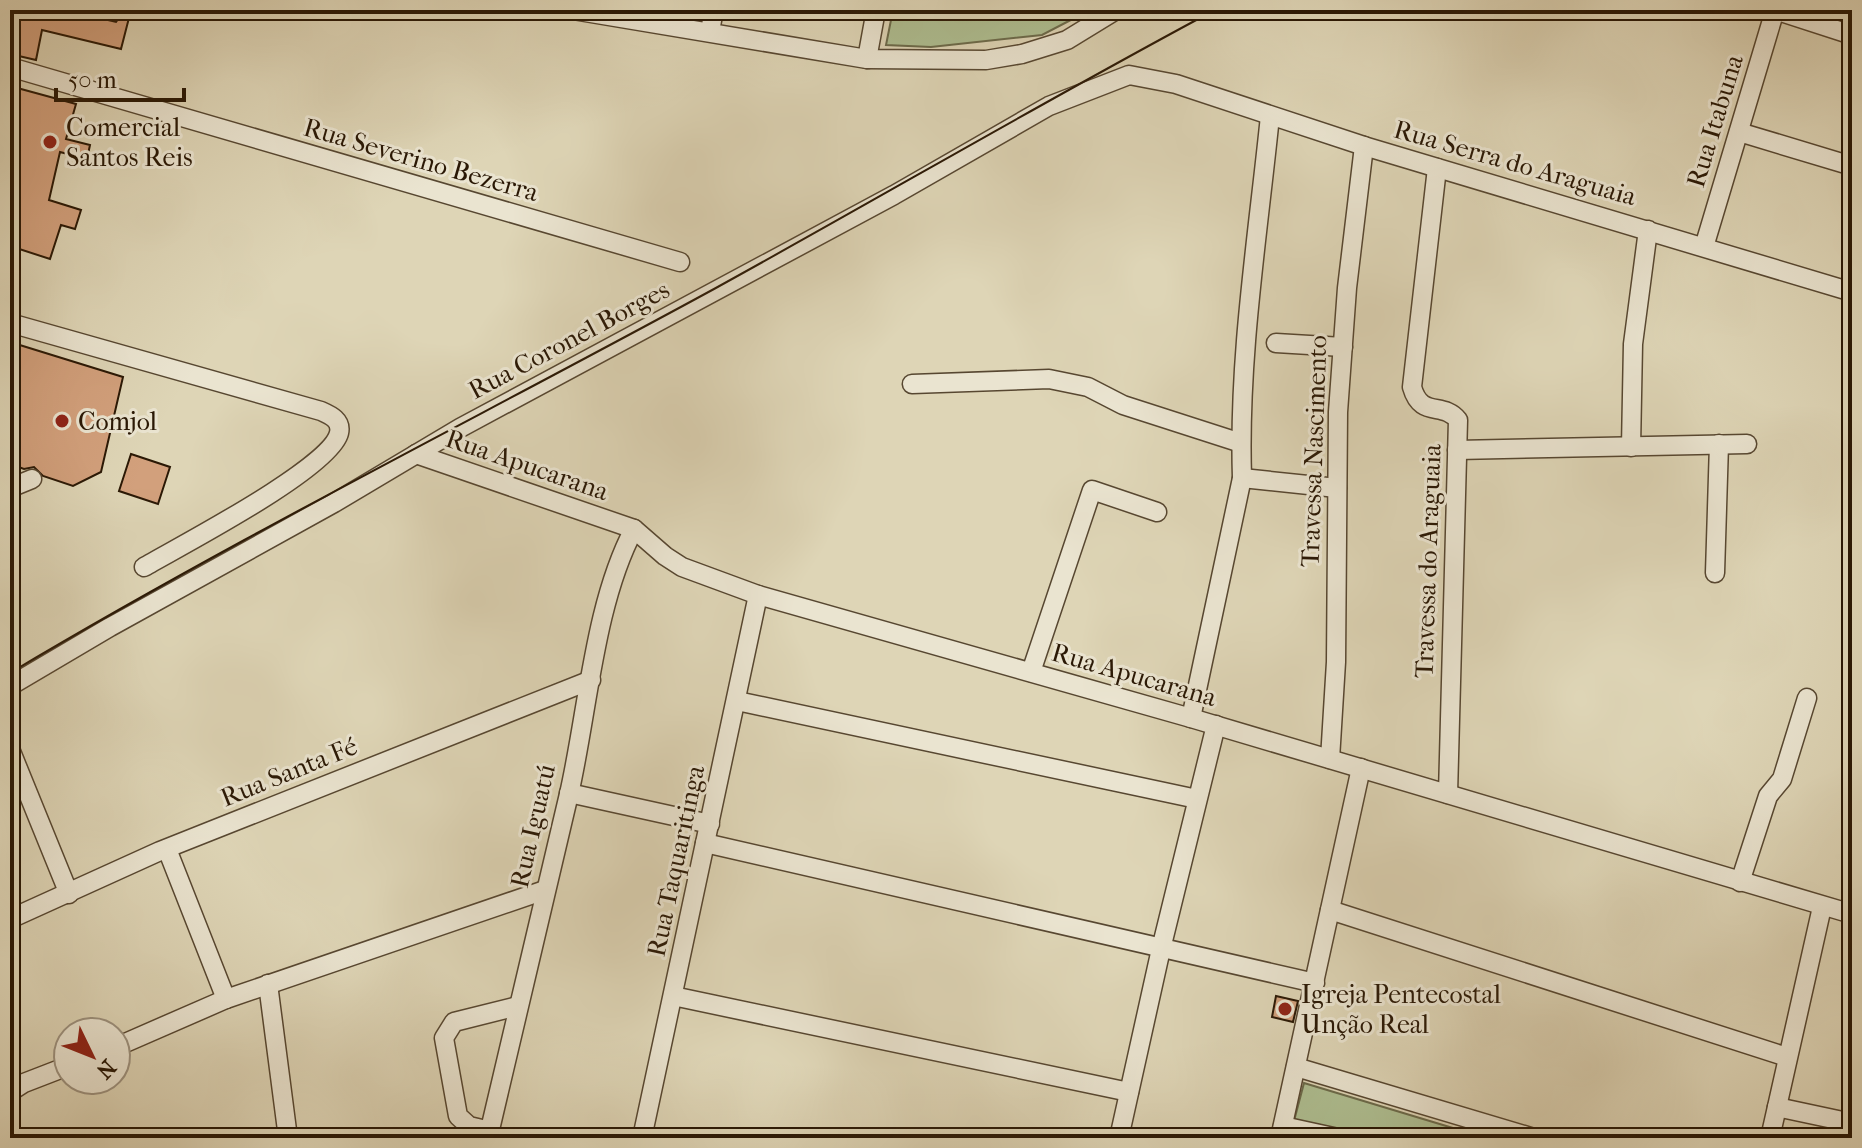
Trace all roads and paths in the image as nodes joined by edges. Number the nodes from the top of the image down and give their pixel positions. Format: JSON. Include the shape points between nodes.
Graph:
{"nodes":[{"id":1,"x":573,"y":10,"type":"edge"},
{"id":2,"x":714,"y":10,"type":"edge"},
{"id":3,"x":876,"y":10,"type":"edge"},
{"id":4,"x":1116,"y":10,"type":"edge"},
{"id":5,"x":1775,"y":10,"type":"edge"},
{"id":6,"x":710,"y":31,"type":"junction"},
{"id":7,"x":1852,"y":35,"type":"edge"},
{"id":8,"x":867,"y":59,"type":"junction"},
{"id":9,"x":10,"y":67,"type":"edge"},
{"id":10,"x":1166,"y":81,"type":"joint"},
{"id":11,"x":1270,"y":116,"type":"junction"},
{"id":12,"x":1739,"y":132,"type":"junction"},
{"id":13,"x":1364,"y":146,"type":"junction"},
{"id":14,"x":1852,"y":166,"type":"edge"},
{"id":15,"x":1437,"y":168,"type":"junction"},
{"id":16,"x":1648,"y":230,"type":"junction"},
{"id":17,"x":1704,"y":247,"type":"junction"},
{"id":18,"x":680,"y":262,"type":"dead end"},
{"id":19,"x":1852,"y":292,"type":"edge"},
{"id":20,"x":10,"y":323,"type":"edge"},
{"id":21,"x":1276,"y":343,"type":"dead end"},
{"id":22,"x":1343,"y":347,"type":"junction"},
{"id":23,"x":912,"y":384,"type":"dead end"},
{"id":24,"x":1241,"y":443,"type":"junction"},
{"id":25,"x":1719,"y":444,"type":"junction"},
{"id":26,"x":1747,"y":444,"type":"dead end"},
{"id":27,"x":1631,"y":447,"type":"junction"},
{"id":28,"x":1457,"y":450,"type":"junction"},
{"id":29,"x":416,"y":454,"type":"junction"},
{"id":30,"x":1242,"y":478,"type":"junction"},
{"id":31,"x":32,"y":479,"type":"dead end"},
{"id":32,"x":10,"y":488,"type":"edge"},
{"id":33,"x":1337,"y":488,"type":"junction"},
{"id":34,"x":1157,"y":512,"type":"dead end"},
{"id":35,"x":634,"y":529,"type":"junction"},
{"id":36,"x":144,"y":567,"type":"dead end"},
{"id":37,"x":1715,"y":573,"type":"dead end"},
{"id":38,"x":758,"y":595,"type":"junction"},
{"id":39,"x":1031,"y":672,"type":"junction"},
{"id":40,"x":591,"y":680,"type":"junction"},
{"id":41,"x":10,"y":686,"type":"edge"},
{"id":42,"x":1807,"y":698,"type":"dead end"},
{"id":43,"x":737,"y":701,"type":"junction"},
{"id":44,"x":1191,"y":718,"type":"junction"},
{"id":45,"x":1216,"y":725,"type":"junction"},
{"id":46,"x":10,"y":749,"type":"edge"},
{"id":47,"x":1330,"y":759,"type":"junction"},
{"id":48,"x":1361,"y":768,"type":"junction"},
{"id":49,"x":569,"y":793,"type":"junction"},
{"id":50,"x":1448,"y":794,"type":"junction"},
{"id":51,"x":1197,"y":799,"type":"junction"},
{"id":52,"x":710,"y":824,"type":"junction"},
{"id":53,"x":705,"y":843,"type":"junction"},
{"id":54,"x":167,"y":849,"type":"junction"},
{"id":55,"x":1740,"y":882,"type":"junction"},
{"id":56,"x":545,"y":890,"type":"junction"},
{"id":57,"x":69,"y":894,"type":"junction"},
{"id":58,"x":1822,"y":907,"type":"junction"},
{"id":59,"x":1330,"y":910,"type":"junction"},
{"id":60,"x":1852,"y":914,"type":"edge"},
{"id":61,"x":10,"y":919,"type":"edge"},
{"id":62,"x":1161,"y":949,"type":"junction"},
{"id":63,"x":1315,"y":983,"type":"junction"},
{"id":64,"x":268,"y":984,"type":"junction"},
{"id":65,"x":673,"y":996,"type":"junction"},
{"id":66,"x":226,"y":999,"type":"junction"},
{"id":67,"x":518,"y":1006,"type":"junction"},
{"id":68,"x":132,"y":1040,"type":"edge"},
{"id":69,"x":1787,"y":1057,"type":"junction"},
{"id":70,"x":1296,"y":1067,"type":"junction"},
{"id":71,"x":52,"y":1072,"type":"edge"},
{"id":72,"x":10,"y":1092,"type":"edge"},
{"id":73,"x":1129,"y":1092,"type":"junction"},
{"id":74,"x":1777,"y":1107,"type":"junction"},
{"id":75,"x":1852,"y":1123,"type":"edge"},
{"id":76,"x":1282,"y":1132,"type":"edge"},
{"id":77,"x":489,"y":1134,"type":"edge"},
{"id":78,"x":288,"y":1138,"type":"edge"},
{"id":79,"x":642,"y":1138,"type":"edge"},
{"id":80,"x":1119,"y":1138,"type":"edge"},
{"id":81,"x":1338,"y":1138,"type":"edge"},
{"id":82,"x":1534,"y":1138,"type":"edge"},
{"id":83,"x":1770,"y":1138,"type":"edge"}],
"edges":[{"from":1,"to":6,"type":"street"},
{"from":2,"to":6,"type":"street"},
{"from":3,"to":8,"type":"street"},
{"from":4,"to":8,"type":"street","via":[[1067,40],[1007,57]]},
{"from":5,"to":7,"type":"street"},
{"from":5,"to":12,"type":"street","name":"Rua Itabuna"},
{"from":6,"to":8,"type":"street"},
{"from":9,"to":18,"type":"street","name":"Rua Severino Bezerra"},
{"from":10,"to":11,"type":"street","name":"Rua Serra do Araguaia"},
{"from":10,"to":29,"type":"street","name":"Rua Coronel Borges","via":[[1129,75],[1049,106]]},
{"from":11,"to":13,"type":"street","name":"Rua Serra do Araguaia"},
{"from":11,"to":24,"type":"street"},
{"from":12,"to":14,"type":"street"},
{"from":12,"to":17,"type":"street","name":"Rua Itabuna"},
{"from":13,"to":15,"type":"street","name":"Rua Serra do Araguaia"},
{"from":13,"to":22,"type":"street","name":"Travessa Nascimento"},
{"from":15,"to":16,"type":"street","name":"Rua Serra do Araguaia"},
{"from":15,"to":28,"type":"street","name":"Travessa do Araguaia","via":[[1412,387],[1420,404],[1458,420]]},
{"from":16,"to":17,"type":"street","name":"Rua Serra do Araguaia"},
{"from":16,"to":27,"type":"street","via":[[1633,344]]},
{"from":17,"to":19,"type":"street","name":"Rua Serra do Araguaia"},
{"from":20,"to":36,"type":"street","via":[[321,411],[339,424],[327,450],[286,484]]},
{"from":21,"to":22,"type":"street"},
{"from":22,"to":33,"type":"street","name":"Travessa Nascimento"},
{"from":23,"to":24,"type":"street","via":[[1027,378],[1069,382]]},
{"from":24,"to":30,"type":"street"},
{"from":25,"to":26,"type":"street"},
{"from":25,"to":27,"type":"street"},
{"from":25,"to":37,"type":"street"},
{"from":27,"to":28,"type":"street"},
{"from":28,"to":50,"type":"street","name":"Travessa do Araguaia"},
{"from":29,"to":35,"type":"street","name":"Rua Apucarana"},
{"from":29,"to":41,"type":"street","name":"Rua Coronel Borges"},
{"from":30,"to":33,"type":"street"},
{"from":30,"to":44,"type":"street"},
{"from":31,"to":32,"type":"street"},
{"from":33,"to":47,"type":"street","name":"Travessa Nascimento"},
{"from":34,"to":39,"type":"street","via":[[1092,490]]},
{"from":35,"to":38,"type":"street","name":"Rua Apucarana","via":[[682,567]]},
{"from":35,"to":40,"type":"street","name":"Rua Iguatú","via":[[609,589]]},
{"from":38,"to":39,"type":"street","name":"Rua Apucarana"},
{"from":38,"to":43,"type":"street","name":"Rua Taquaritinga"},
{"from":39,"to":44,"type":"street","name":"Rua Apucarana"},
{"from":40,"to":49,"type":"street","name":"Rua Iguatú"},
{"from":40,"to":54,"type":"street","name":"Rua Santa Fé"},
{"from":42,"to":55,"type":"street","via":[[1782,779],[1768,796]]},
{"from":43,"to":51,"type":"street"},
{"from":43,"to":52,"type":"street","name":"Rua Taquaritinga"},
{"from":44,"to":45,"type":"street","name":"Rua Apucarana"},
{"from":45,"to":47,"type":"street","name":"Rua Apucarana"},
{"from":45,"to":51,"type":"street"},
{"from":46,"to":57,"type":"street"},
{"from":47,"to":48,"type":"street","name":"Rua Apucarana"},
{"from":48,"to":50,"type":"street","name":"Rua Apucarana"},
{"from":48,"to":59,"type":"street"},
{"from":49,"to":52,"type":"street"},
{"from":49,"to":56,"type":"street","name":"Rua Iguatú"},
{"from":50,"to":55,"type":"street","name":"Rua Apucarana"},
{"from":51,"to":62,"type":"street"},
{"from":52,"to":53,"type":"street","name":"Rua Taquaritinga"},
{"from":53,"to":62,"type":"street"},
{"from":53,"to":65,"type":"street","name":"Rua Taquaritinga"},
{"from":54,"to":57,"type":"street","name":"Rua Santa Fé"},
{"from":54,"to":66,"type":"street"},
{"from":55,"to":58,"type":"street","name":"Rua Apucarana"},
{"from":56,"to":64,"type":"street"},
{"from":56,"to":67,"type":"street","name":"Rua Iguatú"},
{"from":57,"to":61,"type":"street","name":"Rua Santa Fé"},
{"from":58,"to":60,"type":"street","name":"Rua Apucarana"},
{"from":58,"to":69,"type":"street"},
{"from":59,"to":63,"type":"street"},
{"from":59,"to":69,"type":"street"},
{"from":62,"to":63,"type":"street"},
{"from":62,"to":73,"type":"street"},
{"from":63,"to":70,"type":"street"},
{"from":64,"to":66,"type":"street"},
{"from":64,"to":78,"type":"street"},
{"from":65,"to":73,"type":"street"},
{"from":65,"to":79,"type":"street","name":"Rua Taquaritinga"},
{"from":66,"to":68,"type":"street"},
{"from":67,"to":77,"type":"street","name":"Rua Iguatú"},
{"from":67,"to":77,"type":"street","via":[[454,1022],[444,1038],[458,1116]]},
{"from":69,"to":74,"type":"street"},
{"from":70,"to":76,"type":"street"},
{"from":70,"to":82,"type":"street"},
{"from":71,"to":72,"type":"street"},
{"from":73,"to":80,"type":"street"},
{"from":74,"to":75,"type":"street"},
{"from":74,"to":83,"type":"street"},
{"from":76,"to":81,"type":"street"}]}
